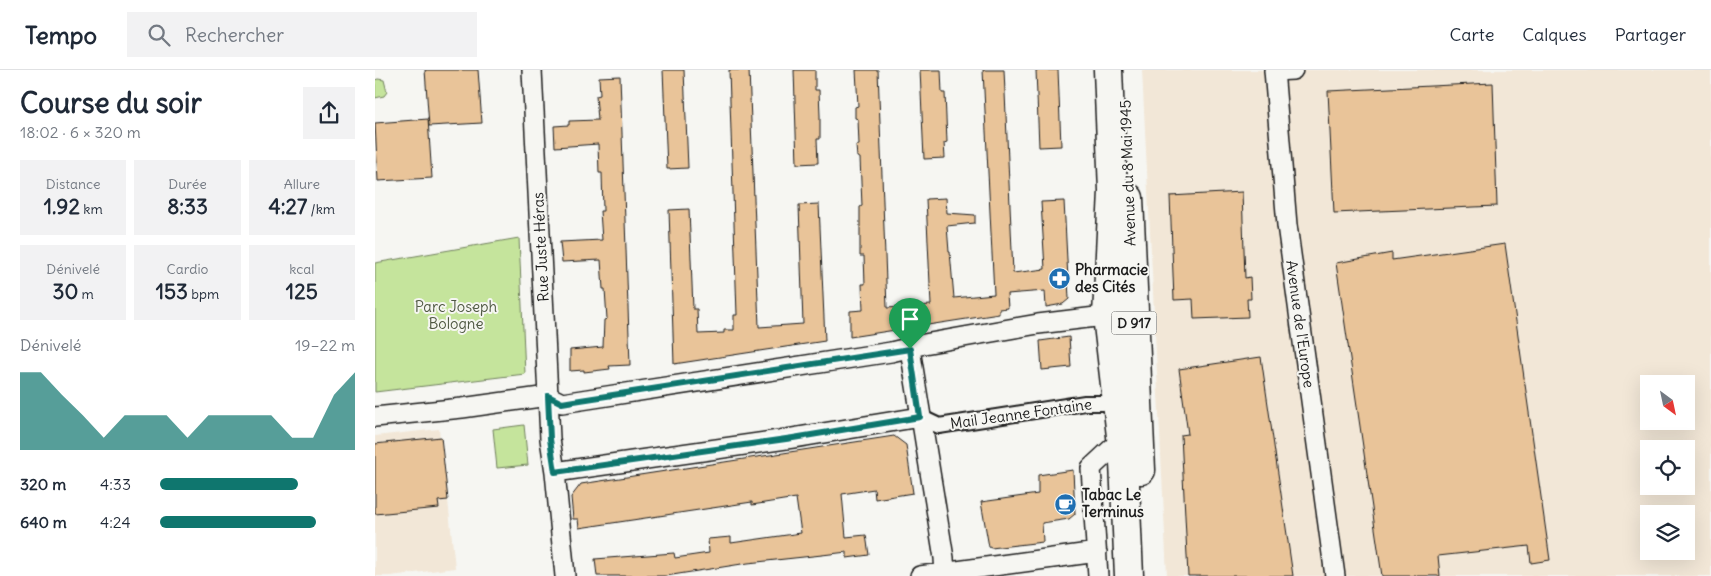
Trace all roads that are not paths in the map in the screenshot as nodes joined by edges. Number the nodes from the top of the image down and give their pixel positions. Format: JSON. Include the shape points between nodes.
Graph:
{"nodes":[{"id":1,"x":532,"y":70,"type":"edge"},
{"id":2,"x":1109,"y":70,"type":"edge"},
{"id":3,"x":1125,"y":70,"type":"edge"},
{"id":4,"x":1274,"y":70,"type":"edge"},
{"id":5,"x":1293,"y":70,"type":"edge"},
{"id":6,"x":1102,"y":316,"type":"junction"},
{"id":7,"x":1134,"y":316,"type":"junction"},
{"id":8,"x":910,"y":349,"type":"junction"},
{"id":9,"x":548,"y":396,"type":"junction"},
{"id":10,"x":1103,"y":403,"type":"dead end"},
{"id":11,"x":375,"y":417,"type":"edge"},
{"id":12,"x":920,"y":417,"type":"junction"},
{"id":13,"x":1121,"y":440,"type":"junction"},
{"id":14,"x":555,"y":472,"type":"junction"},
{"id":15,"x":1097,"y":552,"type":"junction"},
{"id":16,"x":945,"y":575,"type":"edge"},
{"id":17,"x":565,"y":576,"type":"edge"},
{"id":18,"x":919,"y":576,"type":"edge"},
{"id":19,"x":1098,"y":576,"type":"edge"},
{"id":20,"x":1129,"y":576,"type":"edge"},
{"id":21,"x":1147,"y":576,"type":"edge"},
{"id":22,"x":1335,"y":576,"type":"edge"}],
"edges":[{"from":1,"to":9,"type":"street","name":"Rue Juste Héras"},
{"from":2,"to":6,"type":"main road","name":"Avenue du 8 Mai 1945","number":"D 917","via":[[1113,191]]},
{"from":3,"to":7,"type":"main road","name":"Avenue du 8 Mai 1945","number":"D 917"},
{"from":4,"to":5,"type":"street"},
{"from":4,"to":22,"type":"street","name":"Avenue de l'Europe","via":[[1287,226]]},
{"from":6,"to":7,"type":"street"},
{"from":6,"to":8,"type":"street","via":[[1019,327]]},
{"from":6,"to":13,"type":"main road","name":"Avenue du 8 Mai 1945","number":"D 917"},
{"from":7,"to":21,"type":"main road","name":"Avenue du 8 Mai 1945","number":"D 917"},
{"from":8,"to":9,"type":"street","via":[[562,403]]},
{"from":8,"to":12,"type":"street"},
{"from":9,"to":11,"type":"street"},
{"from":9,"to":14,"type":"street","name":"Rue Juste Héras"},
{"from":10,"to":12,"type":"street","name":"Mail Jeanne Fontaine","via":[[939,426]]},
{"from":12,"to":14,"type":"street","name":"Mail Jeanne Fontaine"},
{"from":12,"to":16,"type":"street"},
{"from":13,"to":15,"type":"street","via":[[1091,468]]},
{"from":13,"to":20,"type":"main road","name":"Avenue du 8 Mai 1945","number":"D 917"},
{"from":14,"to":17,"type":"street","name":"Rue Juste Héras"},
{"from":15,"to":16,"type":"street"},
{"from":15,"to":19,"type":"street"},
{"from":16,"to":18,"type":"street"}]}
